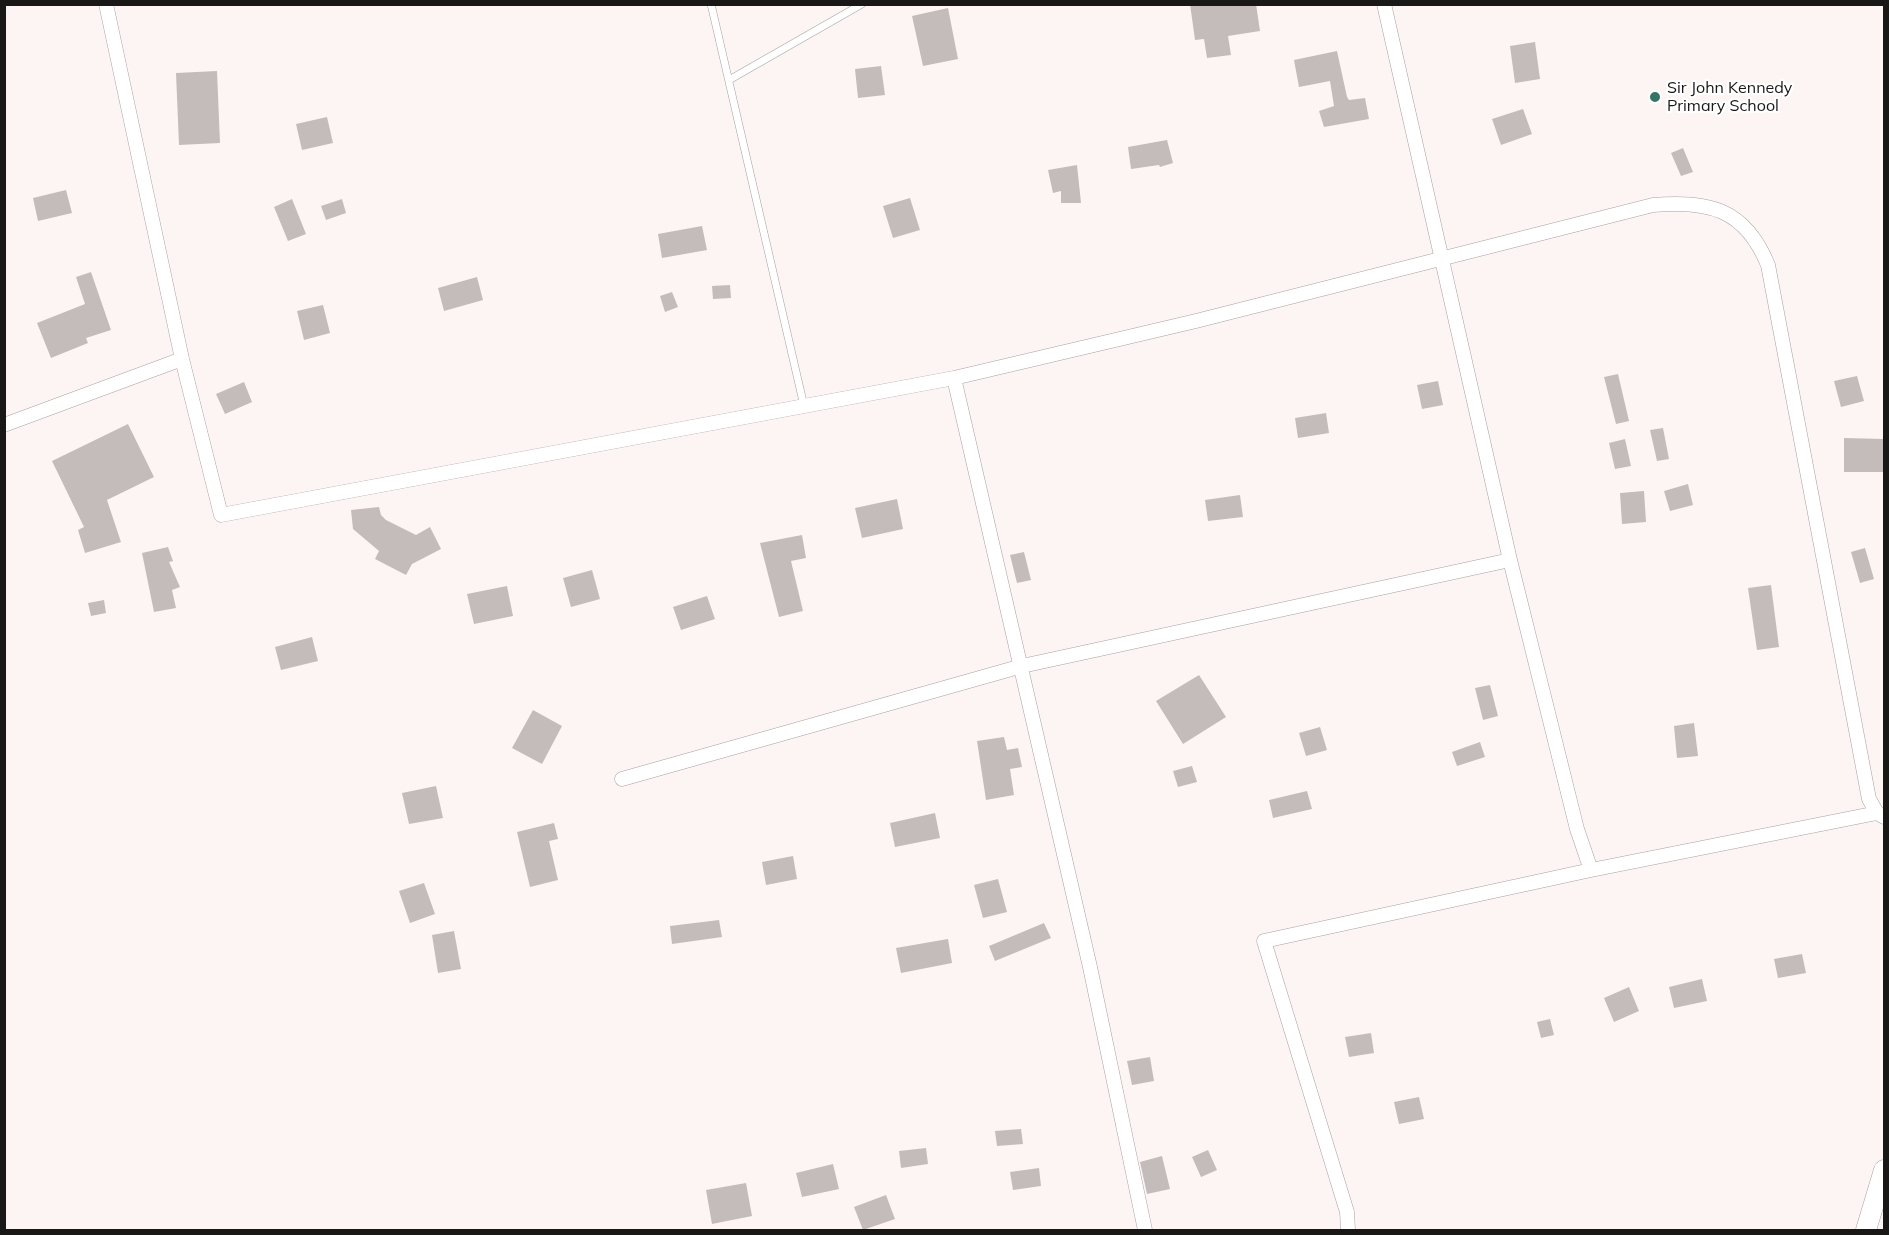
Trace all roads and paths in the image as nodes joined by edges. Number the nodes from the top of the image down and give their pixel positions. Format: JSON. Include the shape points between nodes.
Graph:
{"nodes":[{"id":1,"x":106,"y":4,"type":"edge"},
{"id":2,"x":711,"y":4,"type":"edge"},
{"id":3,"x":862,"y":4,"type":"edge"},
{"id":4,"x":1384,"y":4,"type":"edge"},
{"id":5,"x":729,"y":80,"type":"junction"},
{"id":6,"x":1443,"y":257,"type":"junction"},
{"id":7,"x":182,"y":359,"type":"junction"},
{"id":8,"x":954,"y":378,"type":"junction"},
{"id":9,"x":804,"y":406,"type":"junction"},
{"id":10,"x":4,"y":425,"type":"edge"},
{"id":11,"x":1510,"y":560,"type":"junction"},
{"id":12,"x":1022,"y":666,"type":"junction"},
{"id":13,"x":622,"y":779,"type":"dead end"},
{"id":14,"x":1881,"y":815,"type":"edge"},
{"id":15,"x":1591,"y":870,"type":"junction"},
{"id":16,"x":1884,"y":1170,"type":"edge"},
{"id":17,"x":1145,"y":1230,"type":"edge"},
{"id":18,"x":1348,"y":1230,"type":"edge"},
{"id":19,"x":1866,"y":1230,"type":"edge"}],
"edges":[{"from":1,"to":7,"type":"street"},
{"from":2,"to":5,"type":"lane"},
{"from":3,"to":5,"type":"lane"},
{"from":4,"to":6,"type":"street"},
{"from":5,"to":9,"type":"lane"},
{"from":6,"to":8,"type":"street"},
{"from":6,"to":11,"type":"street"},
{"from":6,"to":14,"type":"street","via":[[1653,205],[1686,202],[1716,208],[1745,225],[1768,265],[1869,799]]},
{"from":7,"to":9,"type":"street","via":[[221,515]]},
{"from":7,"to":10,"type":"street"},
{"from":8,"to":9,"type":"street"},
{"from":8,"to":12,"type":"street"},
{"from":11,"to":12,"type":"street"},
{"from":11,"to":15,"type":"street","via":[[1577,829]]},
{"from":12,"to":13,"type":"street"},
{"from":12,"to":17,"type":"street"},
{"from":14,"to":15,"type":"street"},
{"from":15,"to":18,"type":"street","via":[[1264,941],[1347,1212]]},
{"from":16,"to":19,"type":"street"}]}
